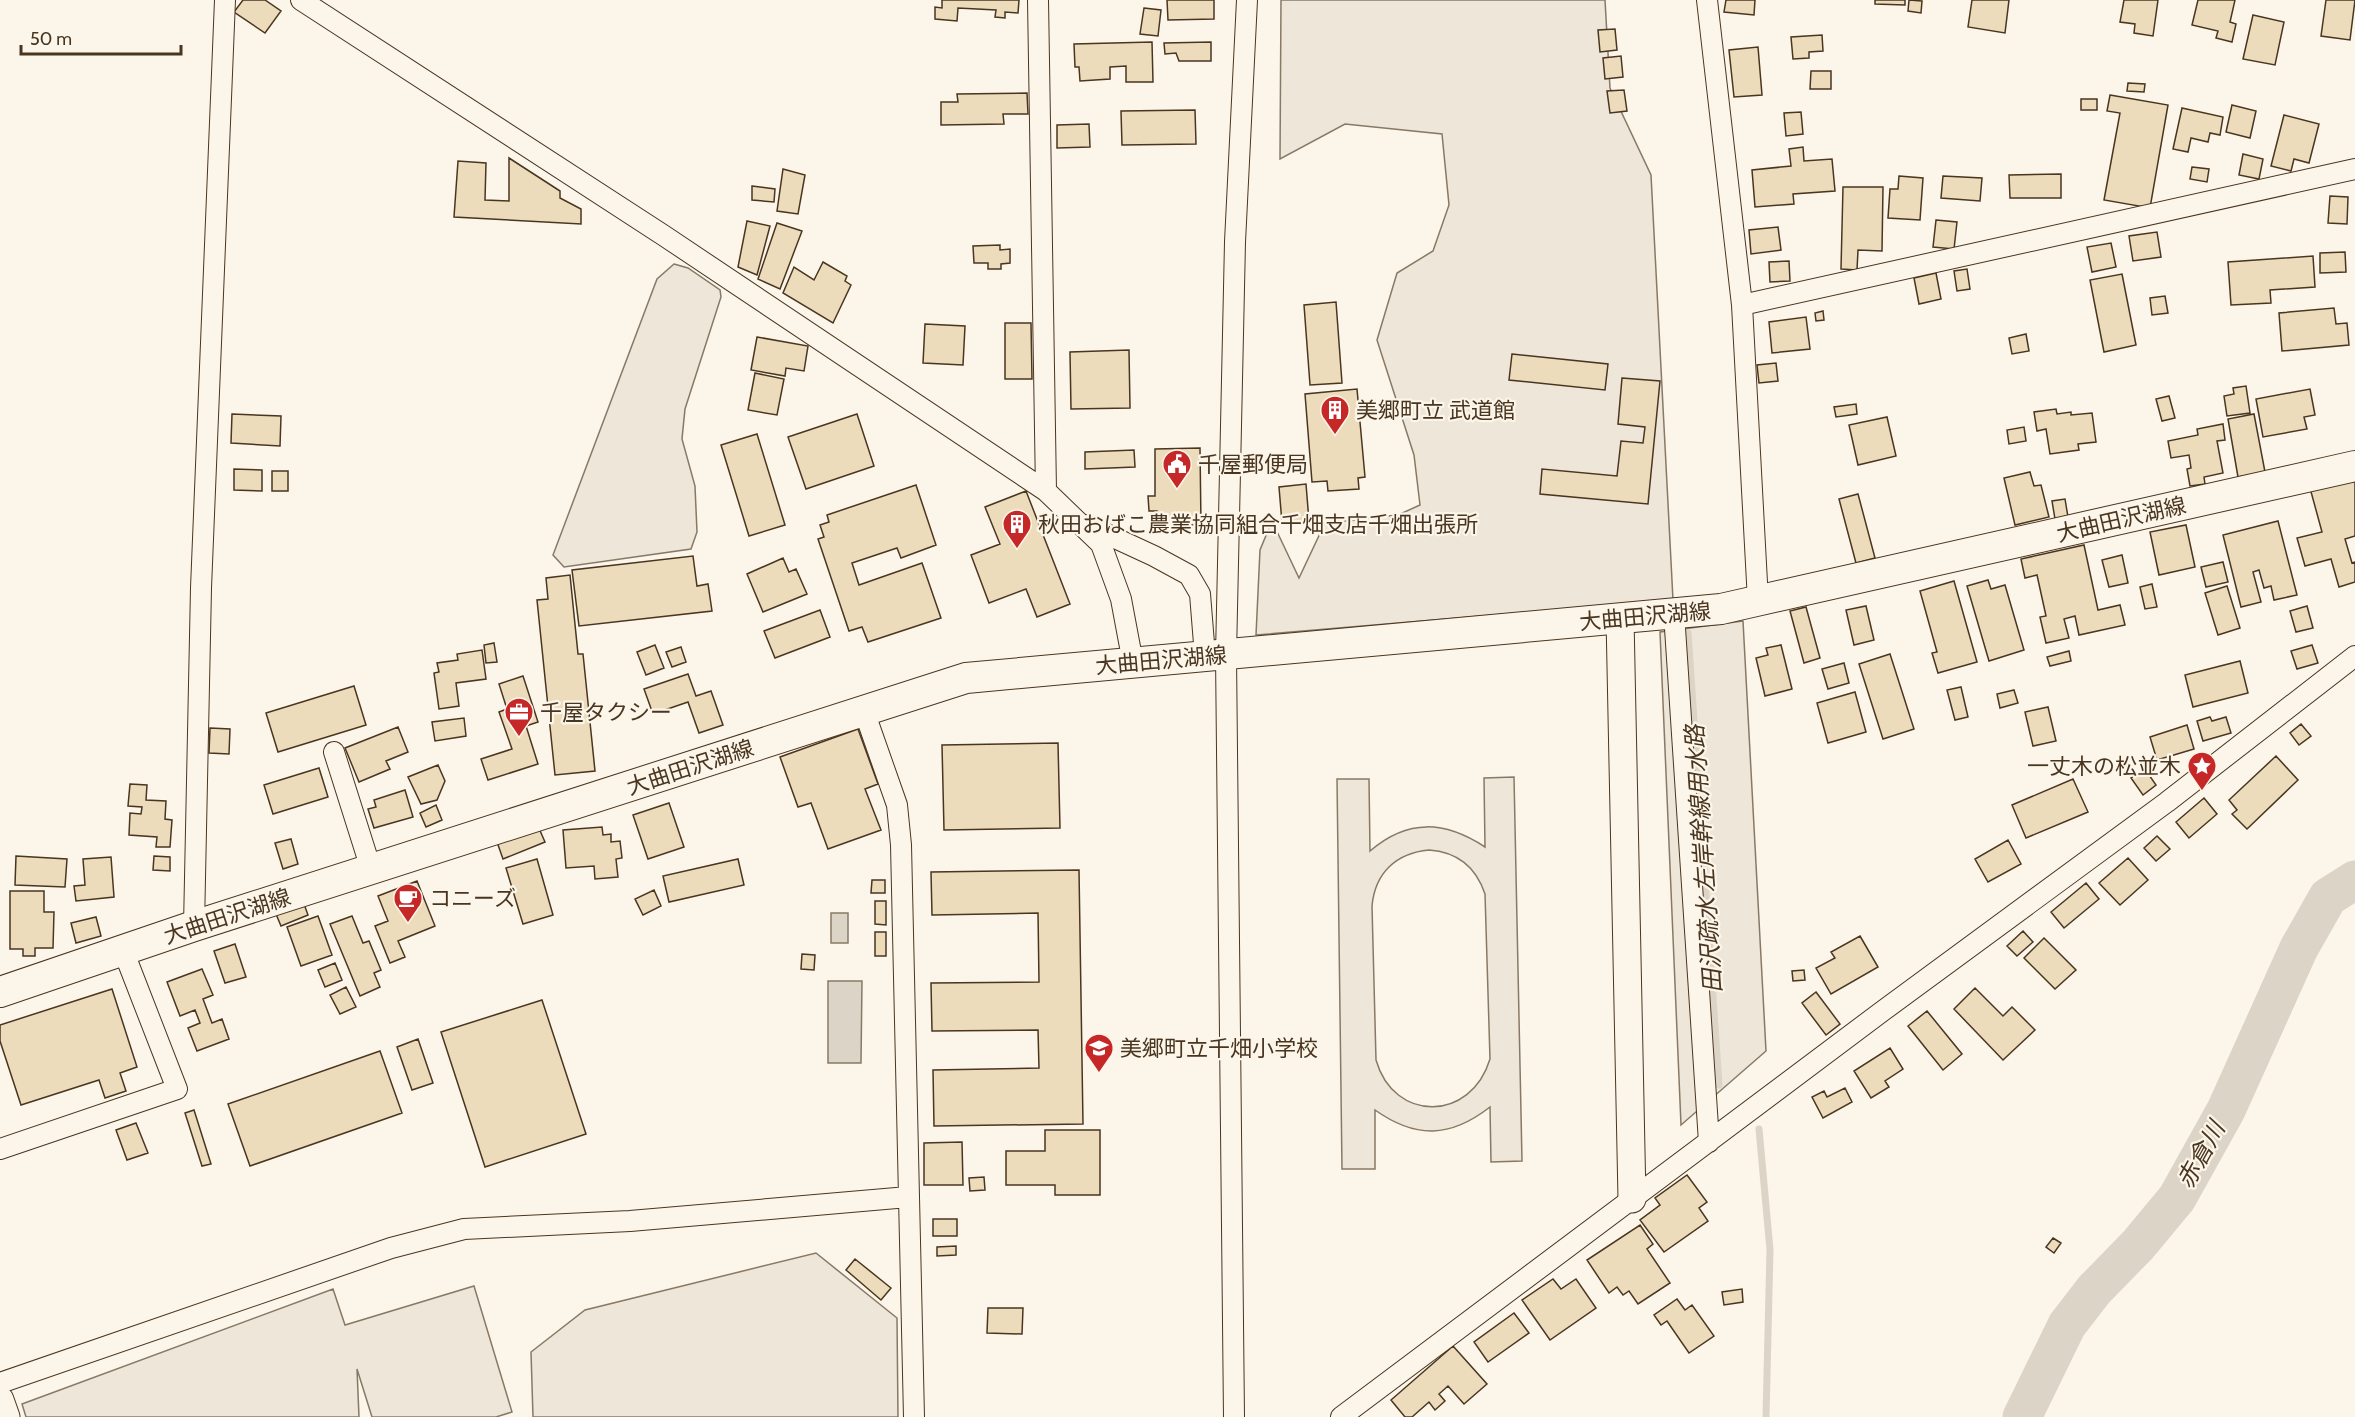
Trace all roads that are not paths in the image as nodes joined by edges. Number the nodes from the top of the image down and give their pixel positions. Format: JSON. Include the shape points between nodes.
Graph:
{"nodes":[{"id":1,"x":225,"y":0,"type":"edge"},
{"id":2,"x":301,"y":0,"type":"edge"},
{"id":3,"x":1038,"y":0,"type":"edge"},
{"id":4,"x":1247,"y":0,"type":"edge"},
{"id":5,"x":1707,"y":0,"type":"edge"},
{"id":6,"x":2355,"y":169,"type":"edge"},
{"id":7,"x":1742,"y":305,"type":"junction"},
{"id":8,"x":2355,"y":466,"type":"edge"},
{"id":9,"x":1046,"y":491,"type":"junction"},
{"id":10,"x":1074,"y":519,"type":"junction"},
{"id":11,"x":1758,"y":600,"type":"junction"},
{"id":12,"x":1674,"y":613,"type":"junction"},
{"id":13,"x":1620,"y":618,"type":"junction"},
{"id":14,"x":1216,"y":656,"type":"junction"},
{"id":15,"x":2355,"y":656,"type":"edge"},
{"id":16,"x":1133,"y":663,"type":"junction"},
{"id":17,"x":864,"y":711,"type":"junction"},
{"id":18,"x":334,"y":752,"type":"dead end"},
{"id":19,"x":371,"y":869,"type":"junction"},
{"id":20,"x":194,"y":926,"type":"junction"},
{"id":21,"x":123,"y":950,"type":"junction"},
{"id":22,"x":0,"y":992,"type":"edge"},
{"id":23,"x":1708,"y":1142,"type":"junction"},
{"id":24,"x":0,"y":1149,"type":"edge"},
{"id":25,"x":908,"y":1197,"type":"junction"},
{"id":26,"x":1632,"y":1199,"type":"junction"},
{"id":27,"x":0,"y":1383,"type":"edge"},
{"id":28,"x":0,"y":1400,"type":"edge"},
{"id":29,"x":1351,"y":1414,"type":"edge"},
{"id":30,"x":6,"y":1417,"type":"edge"},
{"id":31,"x":914,"y":1417,"type":"edge"},
{"id":32,"x":1234,"y":1417,"type":"edge"}],
"edges":[{"from":1,"to":20,"type":"street","via":[[201,588]]},
{"from":2,"to":9,"type":"street"},
{"from":3,"to":9,"type":"street"},
{"from":4,"to":14,"type":"street"},
{"from":5,"to":7,"type":"street"},
{"from":6,"to":7,"type":"street"},
{"from":7,"to":11,"type":"street"},
{"from":8,"to":11,"type":"main road","name":"大曲田沢湖線"},
{"from":9,"to":10,"type":"street"},
{"from":10,"to":14,"type":"street","via":[[1189,575],[1200,594]]},
{"from":10,"to":16,"type":"street","via":[[1101,544],[1121,598]]},
{"from":11,"to":12,"type":"main road","name":"大曲田沢湖線","via":[[1721,609]]},
{"from":12,"to":13,"type":"main road","name":"大曲田沢湖線"},
{"from":12,"to":23,"type":"street"},
{"from":13,"to":14,"type":"main road","name":"大曲田沢湖線"},
{"from":13,"to":26,"type":"street"},
{"from":14,"to":16,"type":"main road","name":"大曲田沢湖線"},
{"from":14,"to":32,"type":"street"},
{"from":15,"to":23,"type":"street","via":[[2167,802]]},
{"from":16,"to":17,"type":"main road","name":"大曲田沢湖線","via":[[966,678]]},
{"from":17,"to":19,"type":"main road","name":"大曲田沢湖線"},
{"from":17,"to":25,"type":"street","via":[[897,805],[901,845]]},
{"from":18,"to":19,"type":"street"},
{"from":19,"to":20,"type":"main road","name":"大曲田沢湖線"},
{"from":20,"to":21,"type":"main road","name":"大曲田沢湖線"},
{"from":21,"to":22,"type":"main road","name":"大曲田沢湖線"},
{"from":21,"to":24,"type":"street","via":[[177,1089]]},
{"from":23,"to":26,"type":"street"},
{"from":25,"to":27,"type":"street","via":[[630,1221],[464,1230],[391,1248]]},
{"from":25,"to":31,"type":"street"},
{"from":26,"to":29,"type":"street"},
{"from":28,"to":30,"type":"street"}]}
